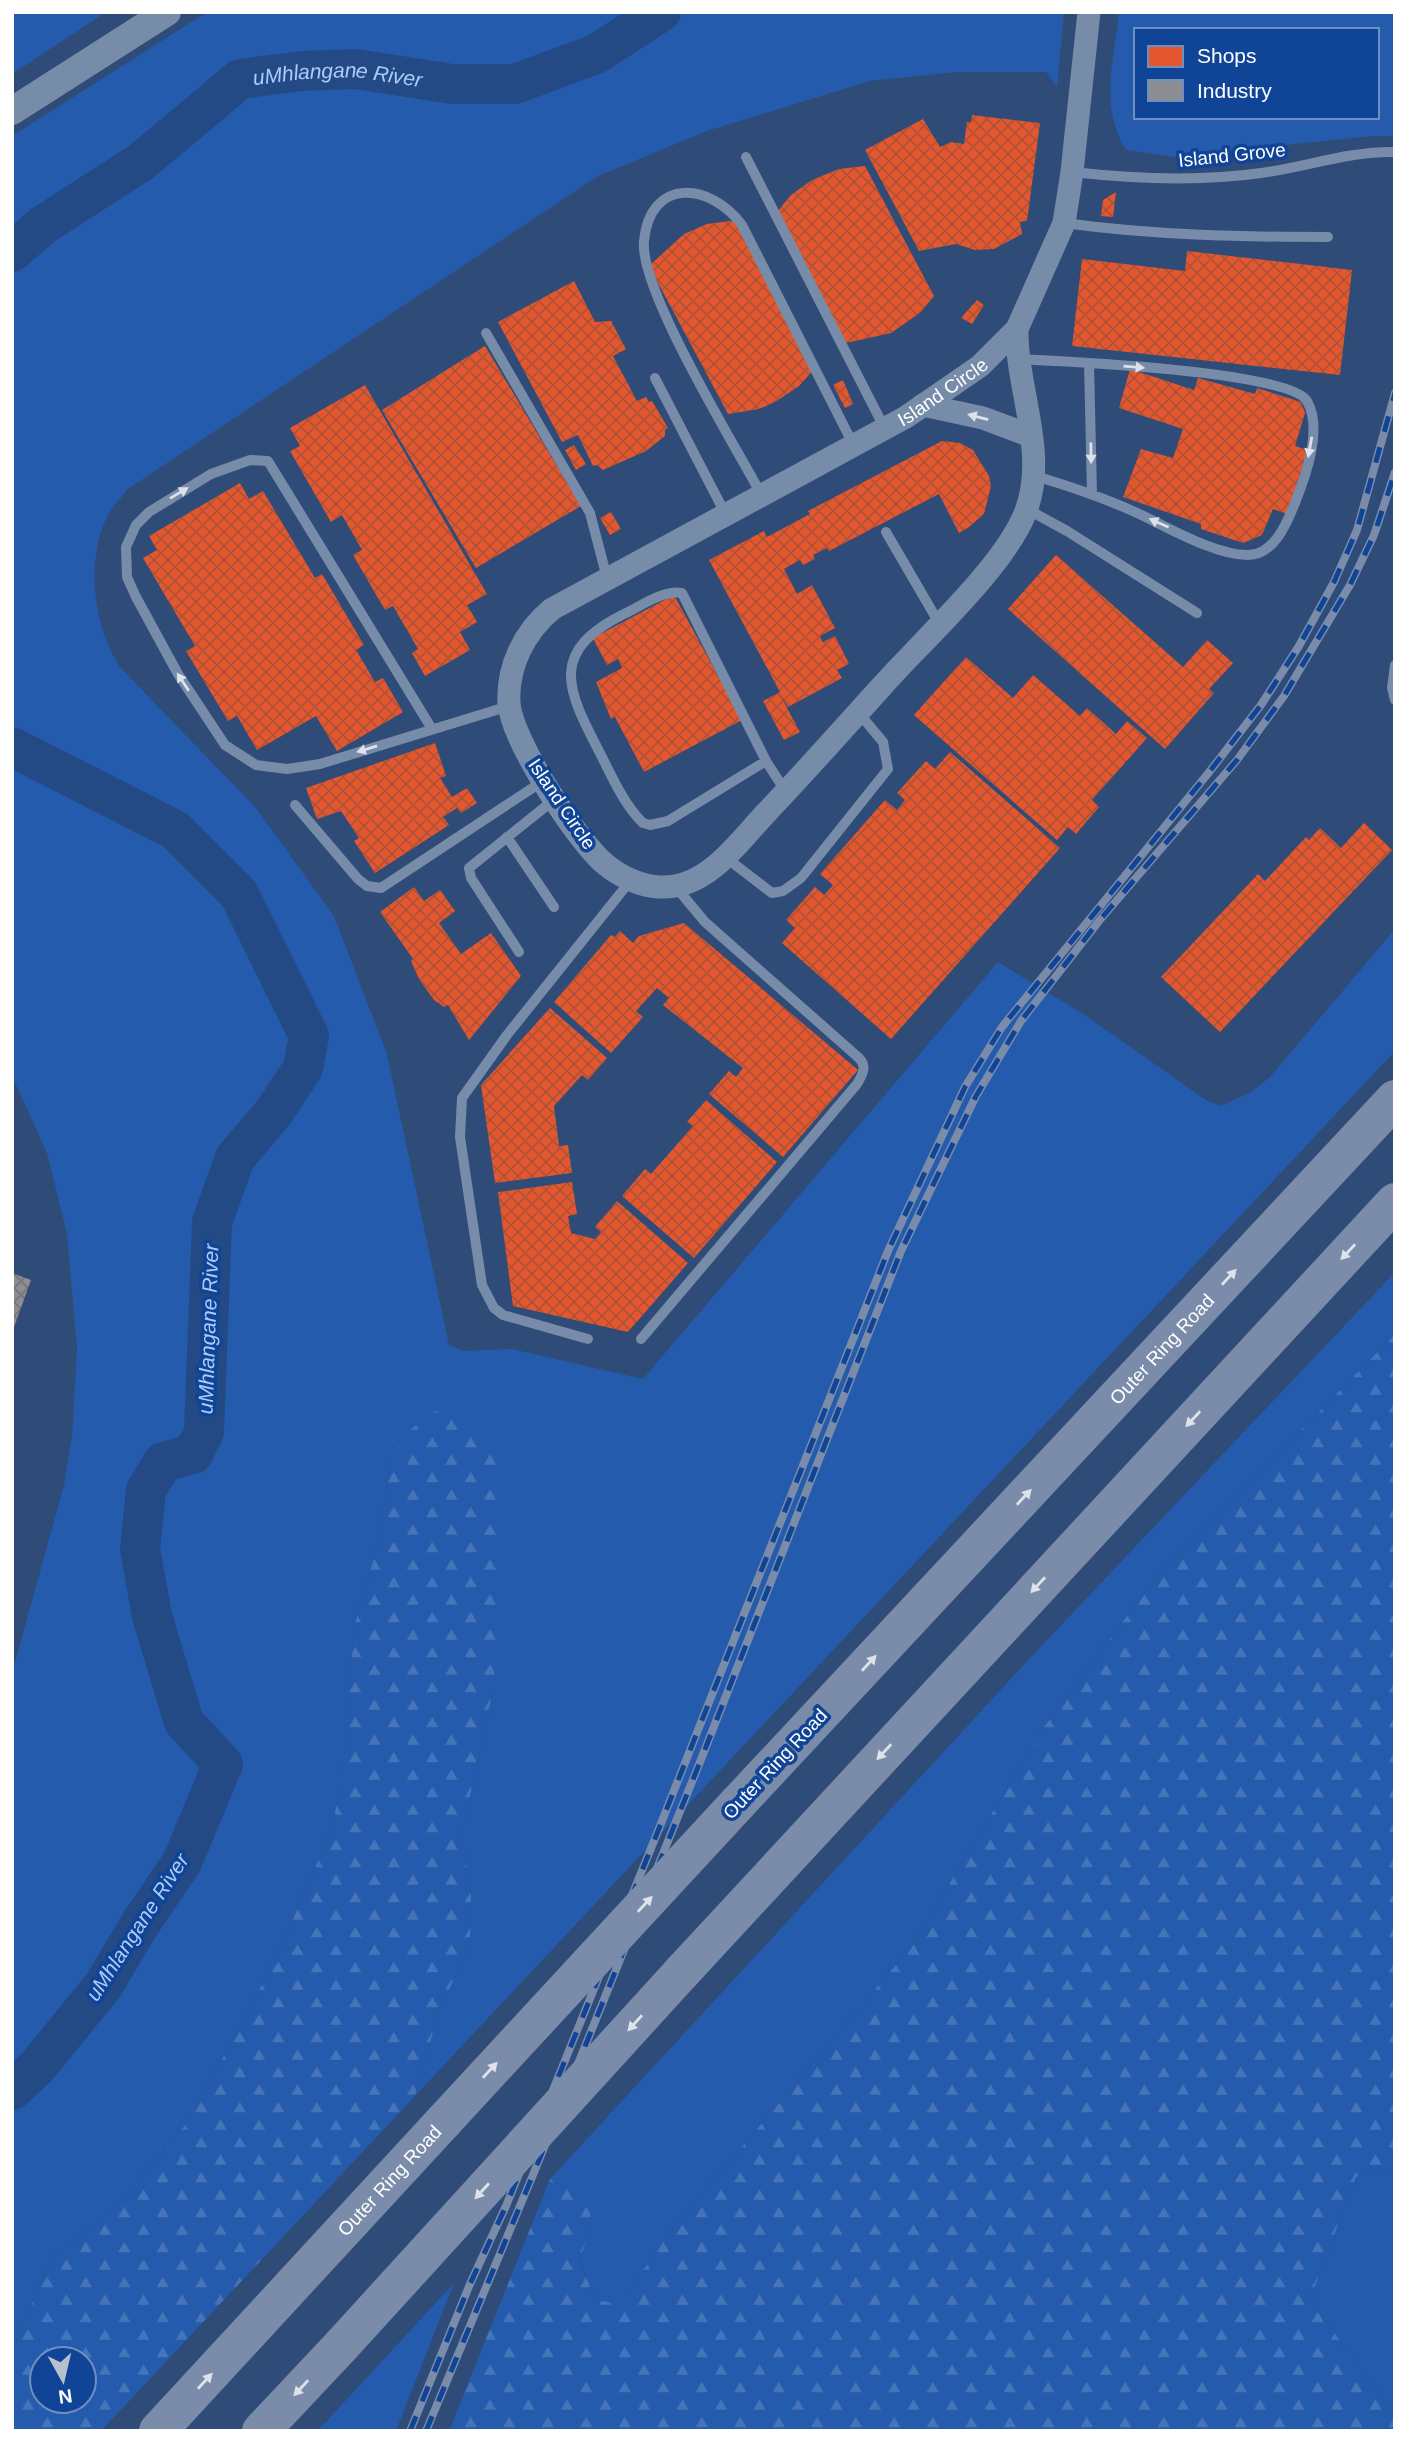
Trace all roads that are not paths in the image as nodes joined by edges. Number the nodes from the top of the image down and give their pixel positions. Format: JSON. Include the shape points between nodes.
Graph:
{"nodes":[{"id":1,"x":167,"y":12,"type":"edge"},
{"id":2,"x":1089,"y":12,"type":"edge"},
{"id":3,"x":12,"y":111,"type":"edge"},
{"id":4,"x":1395,"y":152,"type":"edge"},
{"id":5,"x":746,"y":157,"type":"dead end"},
{"id":6,"x":1072,"y":172,"type":"junction"},
{"id":7,"x":1064,"y":223,"type":"junction"},
{"id":8,"x":1328,"y":236,"type":"dead end"},
{"id":9,"x":1017,"y":329,"type":"junction"},
{"id":10,"x":486,"y":333,"type":"dead end"},
{"id":11,"x":1017,"y":359,"type":"junction"},
{"id":12,"x":1089,"y":363,"type":"junction"},
{"id":13,"x":655,"y":378,"type":"dead end"},
{"id":14,"x":923,"y":405,"type":"junction"},
{"id":15,"x":885,"y":429,"type":"junction"},
{"id":16,"x":1031,"y":436,"type":"junction"},
{"id":17,"x":854,"y":446,"type":"junction"},
{"id":18,"x":1035,"y":476,"type":"junction"},
{"id":19,"x":1092,"y":494,"type":"junction"},
{"id":20,"x":762,"y":496,"type":"junction"},
{"id":21,"x":1027,"y":509,"type":"junction"},
{"id":22,"x":726,"y":515,"type":"junction"},
{"id":23,"x":886,"y":532,"type":"dead end"},
{"id":24,"x":607,"y":578,"type":"junction"},
{"id":25,"x":1197,"y":612,"type":"dead end"},
{"id":26,"x":939,"y":623,"type":"junction"},
{"id":27,"x":1395,"y":665,"type":"edge"},
{"id":28,"x":1395,"y":700,"type":"edge"},
{"id":29,"x":509,"y":706,"type":"junction"},
{"id":30,"x":858,"y":712,"type":"junction"},
{"id":31,"x":432,"y":729,"type":"junction"},
{"id":32,"x":766,"y":761,"type":"junction"},
{"id":33,"x":549,"y":790,"type":"junction"},
{"id":34,"x":786,"y":792,"type":"junction"},
{"id":35,"x":295,"y":805,"type":"dead end"},
{"id":36,"x":507,"y":837,"type":"junction"},
{"id":37,"x":725,"y":857,"type":"junction"},
{"id":38,"x":631,"y":880,"type":"junction"},
{"id":39,"x":675,"y":886,"type":"junction"},
{"id":40,"x":554,"y":907,"type":"dead end"},
{"id":41,"x":519,"y":952,"type":"dead end"},
{"id":42,"x":1395,"y":1099,"type":"edge"},
{"id":43,"x":1395,"y":1202,"type":"edge"},
{"id":44,"x":588,"y":1339,"type":"dead end"},
{"id":45,"x":641,"y":1339,"type":"dead end"},
{"id":46,"x":158,"y":2431,"type":"edge"},
{"id":47,"x":261,"y":2431,"type":"edge"}],
"edges":[{"from":1,"to":3,"type":"street"},
{"from":2,"to":6,"type":"street","name":"Island Circle"},
{"from":4,"to":6,"type":"lane","name":"Island Grove","via":[[1331,158],[1262,173],[1184,179]]},
{"from":5,"to":15,"type":"lane"},
{"from":6,"to":7,"type":"street","name":"Island Circle"},
{"from":7,"to":8,"type":"lane","via":[[1240,237]]},
{"from":7,"to":9,"type":"street","name":"Island Circle"},
{"from":9,"to":11,"type":"street","name":"Island Circle"},
{"from":9,"to":14,"type":"street","name":"Island Circle","via":[[980,366]]},
{"from":10,"to":24,"type":"lane","via":[[590,513]]},
{"from":11,"to":12,"type":"lane"},
{"from":11,"to":16,"type":"street","name":"Island Circle"},
{"from":12,"to":19,"type":"lane","one_way":true},
{"from":12,"to":19,"type":"lane","one_way":true,"via":[[1230,376],[1291,388],[1307,401],[1312,419],[1304,478],[1287,522],[1262,552],[1240,554],[1210,545]]},
{"from":13,"to":22,"type":"lane"},
{"from":14,"to":15,"type":"street","name":"Island Circle"},
{"from":16,"to":14,"type":"street","one_way":true,"via":[[983,418]]},
{"from":15,"to":17,"type":"street","name":"Island Circle"},
{"from":16,"to":18,"type":"street","name":"Island Circle"},
{"from":17,"to":20,"type":"street","name":"Island Circle"},
{"from":17,"to":20,"type":"lane","via":[[742,225],[716,198],[689,191],[676,193],[651,213],[644,241],[646,270]]},
{"from":18,"to":19,"type":"lane"},
{"from":18,"to":21,"type":"street","name":"Island Circle"},
{"from":20,"to":22,"type":"street","name":"Island Circle"},
{"from":21,"to":25,"type":"lane"},
{"from":21,"to":26,"type":"street","name":"Island Circle","via":[[1016,535]]},
{"from":22,"to":24,"type":"street","name":"Island Circle"},
{"from":23,"to":26,"type":"lane"},
{"from":24,"to":29,"type":"street","name":"Island Circle","via":[[538,620],[518,654],[509,681]]},
{"from":26,"to":30,"type":"street","name":"Island Circle"},
{"from":27,"to":28,"type":"lane"},
{"from":29,"to":31,"type":"lane"},
{"from":29,"to":33,"type":"street","name":"Island Circle","via":[[514,727]]},
{"from":30,"to":34,"type":"street","name":"Island Circle"},
{"from":30,"to":37,"type":"lane","via":[[883,742],[888,769],[802,878],[772,893]]},
{"from":31,"to":31,"type":"lane","one_way":true,"via":[[320,764],[287,769],[256,765],[225,745],[177,674],[136,597],[124,563],[129,536],[149,512],[211,474],[256,459],[273,465]]},
{"from":32,"to":32,"type":"lane","via":[[668,821],[643,823],[606,766],[570,690],[576,653],[603,624],[669,593],[682,593]]},
{"from":32,"to":34,"type":"lane"},
{"from":33,"to":35,"type":"lane","via":[[381,888],[358,879]]},
{"from":33,"to":36,"type":"lane"},
{"from":33,"to":38,"type":"street","name":"Island Circle","via":[[603,862]]},
{"from":34,"to":37,"type":"street","name":"Island Circle"},
{"from":36,"to":40,"type":"lane"},
{"from":36,"to":41,"type":"lane","via":[[469,870]]},
{"from":37,"to":39,"type":"street","name":"Island Circle","via":[[696,879]]},
{"from":38,"to":39,"type":"street","name":"Island Circle"},
{"from":38,"to":44,"type":"lane","via":[[480,1070],[459,1107],[482,1284],[488,1299],[503,1315]]},
{"from":39,"to":45,"type":"lane","via":[[705,922],[859,1058],[864,1071],[799,1156]]},
{"from":46,"to":42,"type":"highway","name":"Outer Ring Road","one_way":true,"bridge":true},
{"from":43,"to":47,"type":"highway","one_way":true,"bridge":true}]}
